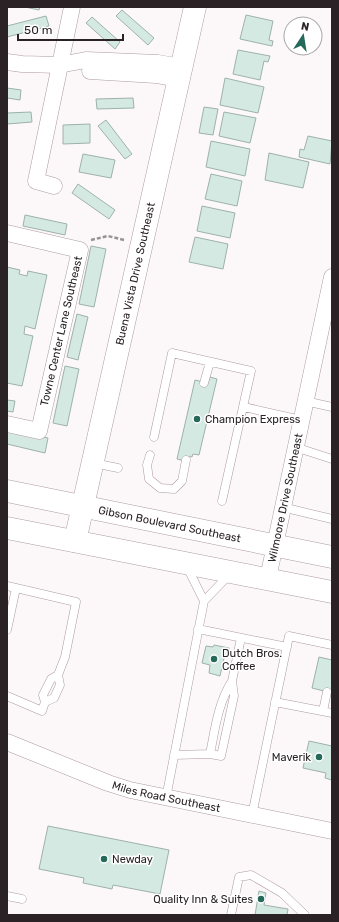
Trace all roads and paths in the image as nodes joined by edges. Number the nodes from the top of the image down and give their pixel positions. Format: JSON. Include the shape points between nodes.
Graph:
{"nodes":[{"id":1,"x":72,"y":7,"type":"edge"},
{"id":2,"x":195,"y":7,"type":"edge"},
{"id":3,"x":7,"y":62,"type":"edge"},
{"id":4,"x":59,"y":65,"type":"junction"},
{"id":5,"x":180,"y":73,"type":"junction"},
{"id":6,"x":54,"y":186,"type":"dead end"},
{"id":7,"x":7,"y":233,"type":"edge"},
{"id":8,"x":124,"y":240,"type":"dead end"},
{"id":9,"x":80,"y":250,"type":"junction"},
{"id":10,"x":332,"y":277,"type":"edge"},
{"id":11,"x":328,"y":315,"type":"edge"},
{"id":12,"x":210,"y":362,"type":"junction"},
{"id":13,"x":204,"y":383,"type":"dead end"},
{"id":14,"x":305,"y":401,"type":"junction"},
{"id":15,"x":244,"y":407,"type":"junction"},
{"id":16,"x":332,"y":407,"type":"edge"},
{"id":17,"x":301,"y":420,"type":"junction"},
{"id":18,"x":7,"y":424,"type":"edge"},
{"id":19,"x":154,"y":437,"type":"dead end"},
{"id":20,"x":295,"y":448,"type":"junction"},
{"id":21,"x":150,"y":455,"type":"dead end"},
{"id":22,"x":332,"y":459,"type":"edge"},
{"id":23,"x":186,"y":460,"type":"dead end"},
{"id":24,"x":92,"y":462,"type":"junction"},
{"id":25,"x":118,"y":468,"type":"dead end"},
{"id":26,"x":7,"y":491,"type":"edge"},
{"id":27,"x":222,"y":501,"type":"dead end"},
{"id":28,"x":82,"y":506,"type":"junction"},
{"id":29,"x":282,"y":507,"type":"junction"},
{"id":30,"x":332,"y":520,"type":"edge"},
{"id":31,"x":7,"y":528,"type":"edge"},
{"id":32,"x":75,"y":541,"type":"junction"},
{"id":33,"x":275,"y":544,"type":"junction"},
{"id":34,"x":332,"y":557,"type":"edge"},
{"id":35,"x":185,"y":564,"type":"junction"},
{"id":36,"x":231,"y":573,"type":"junction"},
{"id":37,"x":268,"y":578,"type":"junction"},
{"id":38,"x":7,"y":586,"type":"edge"},
{"id":39,"x":16,"y":588,"type":"junction"},
{"id":40,"x":332,"y":592,"type":"edge"},
{"id":41,"x":204,"y":601,"type":"junction"},
{"id":42,"x":198,"y":629,"type":"junction"},
{"id":43,"x":7,"y":630,"type":"edge"},
{"id":44,"x":241,"y":638,"type":"junction"},
{"id":45,"x":332,"y":645,"type":"edge"},
{"id":46,"x":287,"y":647,"type":"junction"},
{"id":47,"x":232,"y":681,"type":"junction"},
{"id":48,"x":328,"y":692,"type":"dead end"},
{"id":49,"x":7,"y":696,"type":"edge"},
{"id":50,"x":276,"y":702,"type":"junction"},
{"id":51,"x":323,"y":711,"type":"junction"},
{"id":52,"x":332,"y":713,"type":"edge"},
{"id":53,"x":7,"y":742,"type":"edge"},
{"id":54,"x":210,"y":754,"type":"junction"},
{"id":55,"x":174,"y":755,"type":"junction"},
{"id":56,"x":166,"y":798,"type":"junction"},
{"id":57,"x":252,"y":815,"type":"junction"},
{"id":58,"x":332,"y":831,"type":"edge"},
{"id":59,"x":7,"y":896,"type":"edge"},
{"id":60,"x":22,"y":899,"type":"dead end"},
{"id":61,"x":231,"y":915,"type":"edge"},
{"id":62,"x":305,"y":915,"type":"edge"}],
"edges":[{"from":1,"to":4,"type":"street"},
{"from":2,"to":5,"type":"main road","name":"Buena Vista Drive Southeast"},
{"from":3,"to":4,"type":"street"},
{"from":4,"to":5,"type":"street","via":[[86,60],[158,63]]},
{"from":4,"to":6,"type":"street","via":[[36,181]]},
{"from":5,"to":24,"type":"main road","name":"Buena Vista Drive Southeast"},
{"from":7,"to":9,"type":"street","name":"Towne Center Lane Southeast"},
{"from":8,"to":9,"type":"path","via":[[108,236],[90,241]]},
{"from":9,"to":18,"type":"street","name":"Towne Center Lane Southeast","via":[[39,430]]},
{"from":10,"to":11,"type":"street","name":"Wilmoore Drive Southeast"},
{"from":11,"to":14,"type":"street","name":"Wilmoore Drive Southeast"},
{"from":12,"to":13,"type":"lane"},
{"from":12,"to":15,"type":"lane","via":[[252,371]]},
{"from":12,"to":19,"type":"lane","via":[[172,353]]},
{"from":14,"to":16,"type":"lane"},
{"from":14,"to":17,"type":"street","name":"Wilmoore Drive Southeast"},
{"from":15,"to":17,"type":"lane"},
{"from":15,"to":27,"type":"lane"},
{"from":17,"to":20,"type":"street","name":"Wilmoore Drive Southeast"},
{"from":20,"to":22,"type":"lane"},
{"from":20,"to":29,"type":"street","name":"Wilmoore Drive Southeast"},
{"from":21,"to":23,"type":"lane","via":[[147,465],[149,479],[160,488],[174,489],[182,481]]},
{"from":24,"to":25,"type":"lane"},
{"from":24,"to":28,"type":"main road","name":"Buena Vista Drive Southeast"},
{"from":26,"to":28,"type":"main road","name":"Gibson Boulevard Southeast"},
{"from":28,"to":32,"type":"main road","name":"Buena Vista Drive Southeast"},
{"from":28,"to":33,"type":"main road","name":"Gibson Boulevard Southeast"},
{"from":29,"to":30,"type":"lane"},
{"from":29,"to":33,"type":"street","name":"Wilmoore Drive Southeast"},
{"from":31,"to":32,"type":"main road"},
{"from":32,"to":35,"type":"main road"},
{"from":33,"to":34,"type":"main road","name":"Gibson Boulevard Southeast"},
{"from":33,"to":37,"type":"street","name":"Wilmoore Drive Southeast"},
{"from":35,"to":36,"type":"main road"},
{"from":35,"to":41,"type":"lane"},
{"from":36,"to":37,"type":"main road"},
{"from":36,"to":41,"type":"lane"},
{"from":37,"to":40,"type":"main road"},
{"from":38,"to":39,"type":"lane"},
{"from":39,"to":43,"type":"lane"},
{"from":39,"to":49,"type":"lane","via":[[76,602],[65,657],[58,675],[51,679],[43,695],[45,702],[42,711]]},
{"from":41,"to":42,"type":"lane"},
{"from":42,"to":44,"type":"lane"},
{"from":42,"to":55,"type":"lane"},
{"from":44,"to":46,"type":"lane"},
{"from":44,"to":47,"type":"lane"},
{"from":45,"to":46,"type":"lane","via":[[289,636]]},
{"from":46,"to":50,"type":"lane"},
{"from":47,"to":54,"type":"lane","via":[[220,708]]},
{"from":47,"to":54,"type":"lane","via":[[234,696],[221,756]]},
{"from":48,"to":51,"type":"lane"},
{"from":50,"to":51,"type":"lane"},
{"from":50,"to":57,"type":"lane"},
{"from":51,"to":52,"type":"lane"},
{"from":53,"to":56,"type":"street","name":"Miles Road Southeast","via":[[108,783]]},
{"from":54,"to":55,"type":"lane"},
{"from":55,"to":56,"type":"lane"},
{"from":56,"to":57,"type":"street","name":"Miles Road Southeast"},
{"from":57,"to":58,"type":"street","name":"Miles Road Southeast"},
{"from":59,"to":60,"type":"lane"},
{"from":61,"to":62,"type":"lane","via":[[239,877],[251,875],[282,893]]}]}
